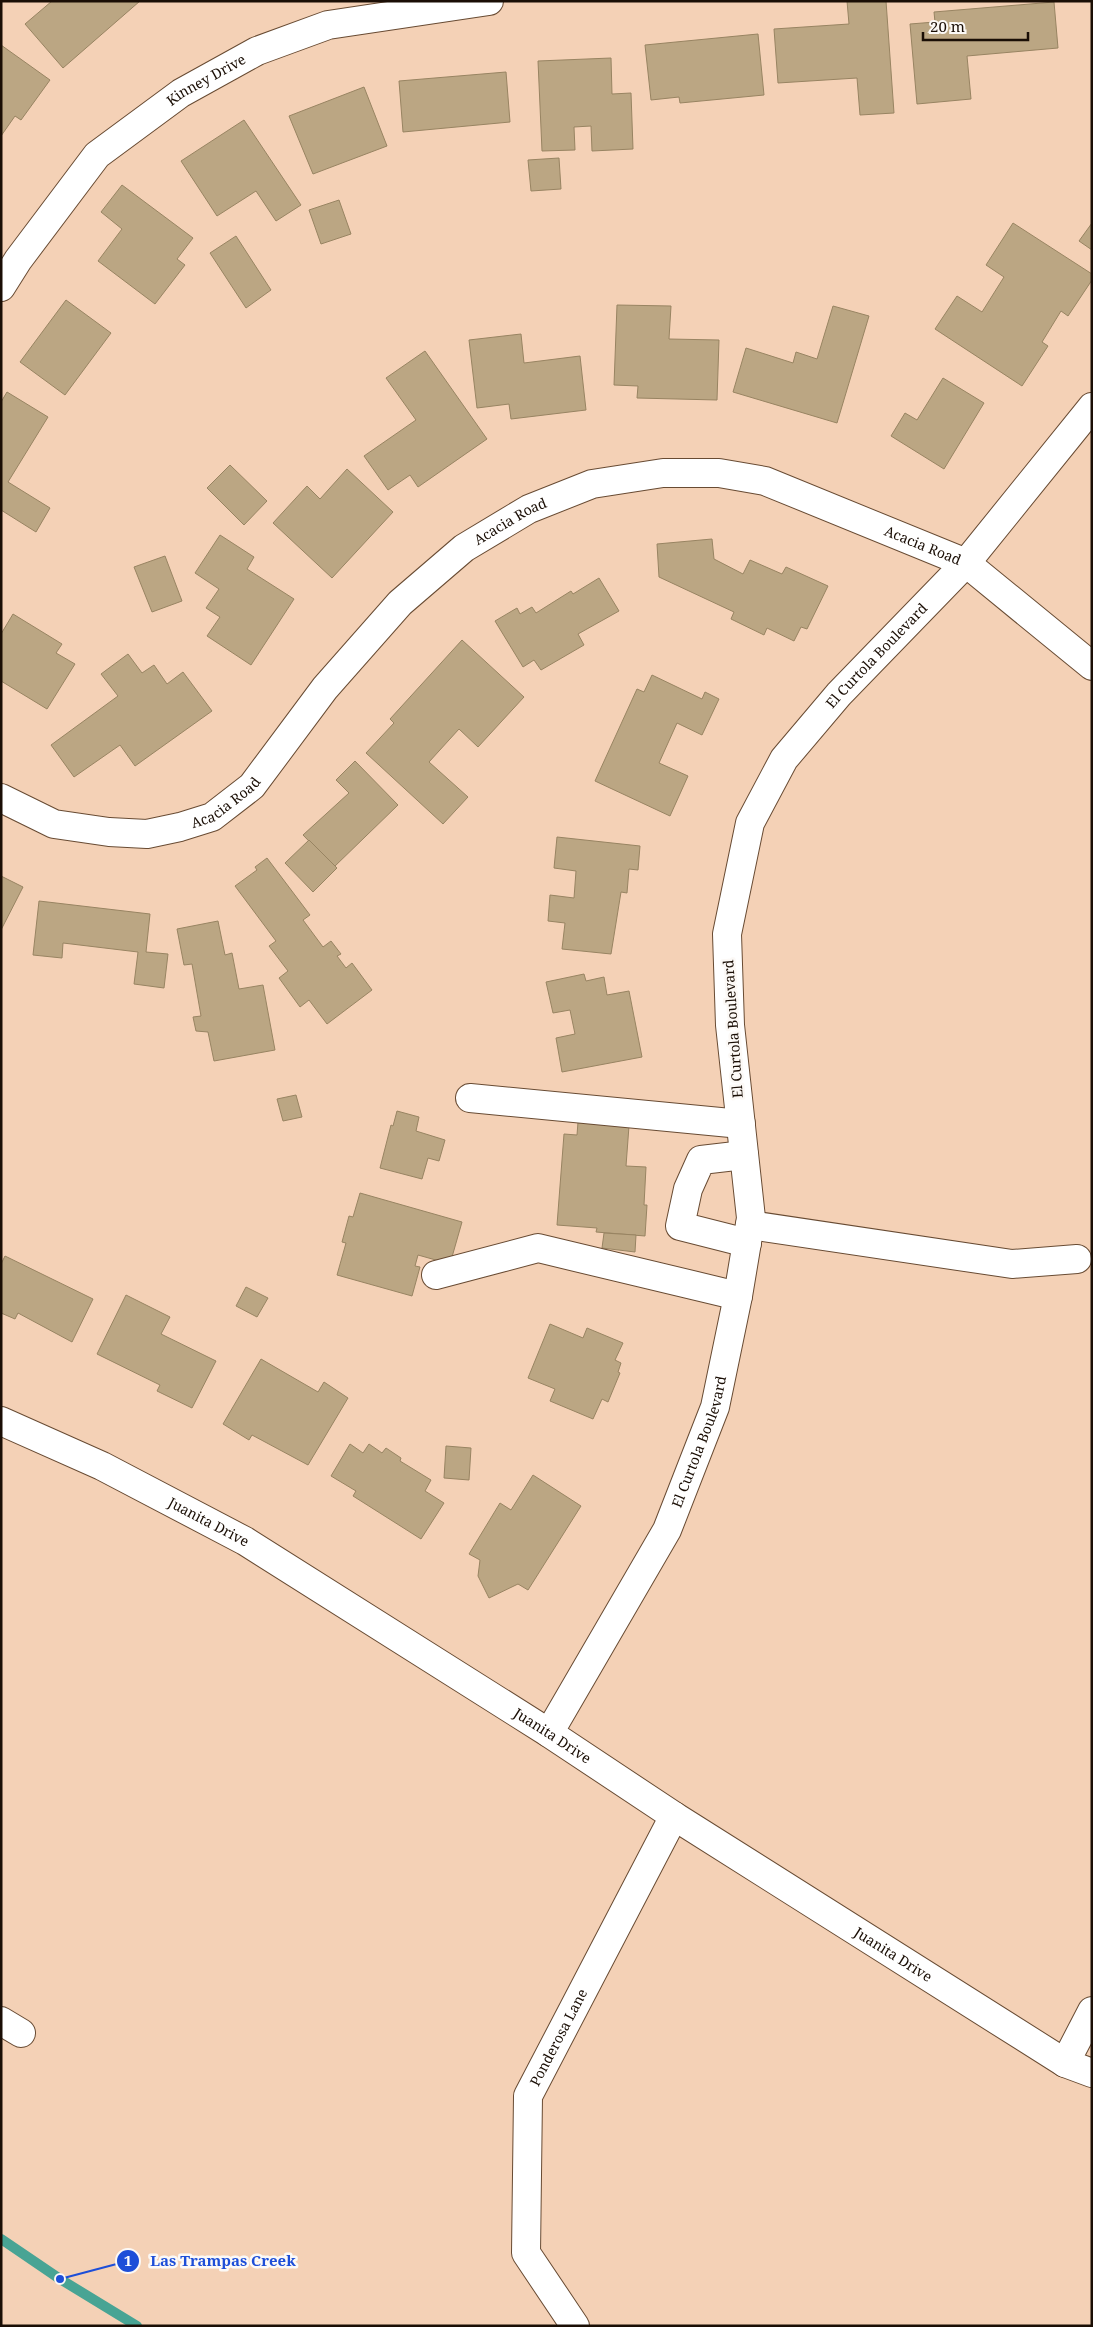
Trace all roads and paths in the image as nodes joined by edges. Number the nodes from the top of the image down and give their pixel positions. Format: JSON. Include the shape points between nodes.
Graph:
{"nodes":[{"id":1,"x":489,"y":1,"type":"edge"},
{"id":2,"x":1,"y":287,"type":"edge"},
{"id":3,"x":1092,"y":407,"type":"edge"},
{"id":4,"x":966,"y":563,"type":"junction"},
{"id":5,"x":1092,"y":666,"type":"edge"},
{"id":6,"x":1,"y":798,"type":"edge"},
{"id":7,"x":470,"y":1098,"type":"dead end"},
{"id":8,"x":741,"y":1124,"type":"junction"},
{"id":9,"x":744,"y":1155,"type":"junction"},
{"id":10,"x":748,"y":1234,"type":"junction"},
{"id":11,"x":1077,"y":1259,"type":"dead end"},
{"id":12,"x":436,"y":1275,"type":"dead end"},
{"id":13,"x":738,"y":1296,"type":"junction"},
{"id":14,"x":1,"y":1421,"type":"edge"},
{"id":15,"x":549,"y":1733,"type":"junction"},
{"id":16,"x":674,"y":1816,"type":"junction"},
{"id":17,"x":1092,"y":2012,"type":"edge"},
{"id":18,"x":1065,"y":2063,"type":"junction"},
{"id":19,"x":1092,"y":2072,"type":"edge"},
{"id":20,"x":575,"y":2326,"type":"edge"}],
"edges":[{"from":1,"to":2,"type":"street","name":"Kinney Drive","via":[[328,25],[257,51],[181,93],[97,155]]},
{"from":3,"to":4,"type":"street","name":"El Curtola Boulevard"},
{"from":4,"to":5,"type":"street","name":"Acacia Road"},
{"from":4,"to":6,"type":"street","name":"Acacia Road","via":[[765,481],[719,472],[663,473],[592,484],[529,509],[464,548],[400,603],[325,688],[252,786],[212,817],[147,834],[109,832],[54,824]]},
{"from":4,"to":8,"type":"street","name":"El Curtola Boulevard","via":[[839,694],[784,759],[750,823],[727,934],[730,1025]]},
{"from":7,"to":8,"type":"street"},
{"from":8,"to":9,"type":"street","name":"El Curtola Boulevard"},
{"from":9,"to":10,"type":"street","name":"El Curtola Boulevard","via":[[751,1218]]},
{"from":9,"to":10,"type":"street","via":[[701,1160],[688,1189],[680,1226]]},
{"from":10,"to":11,"type":"street","via":[[1012,1264]]},
{"from":10,"to":13,"type":"street","name":"El Curtola Boulevard"},
{"from":12,"to":13,"type":"street","via":[[538,1248]]},
{"from":13,"to":15,"type":"street","name":"El Curtola Boulevard","via":[[715,1407],[667,1530]]},
{"from":14,"to":15,"type":"street","name":"Juanita Drive","via":[[102,1466],[245,1542]]},
{"from":15,"to":16,"type":"street","name":"Juanita Drive"},
{"from":16,"to":18,"type":"street","name":"Juanita Drive"},
{"from":16,"to":20,"type":"street","name":"Ponderosa Lane","via":[[528,2096],[526,2253]]},
{"from":17,"to":18,"type":"street"},
{"from":18,"to":19,"type":"street","name":"Juanita Drive"}]}
